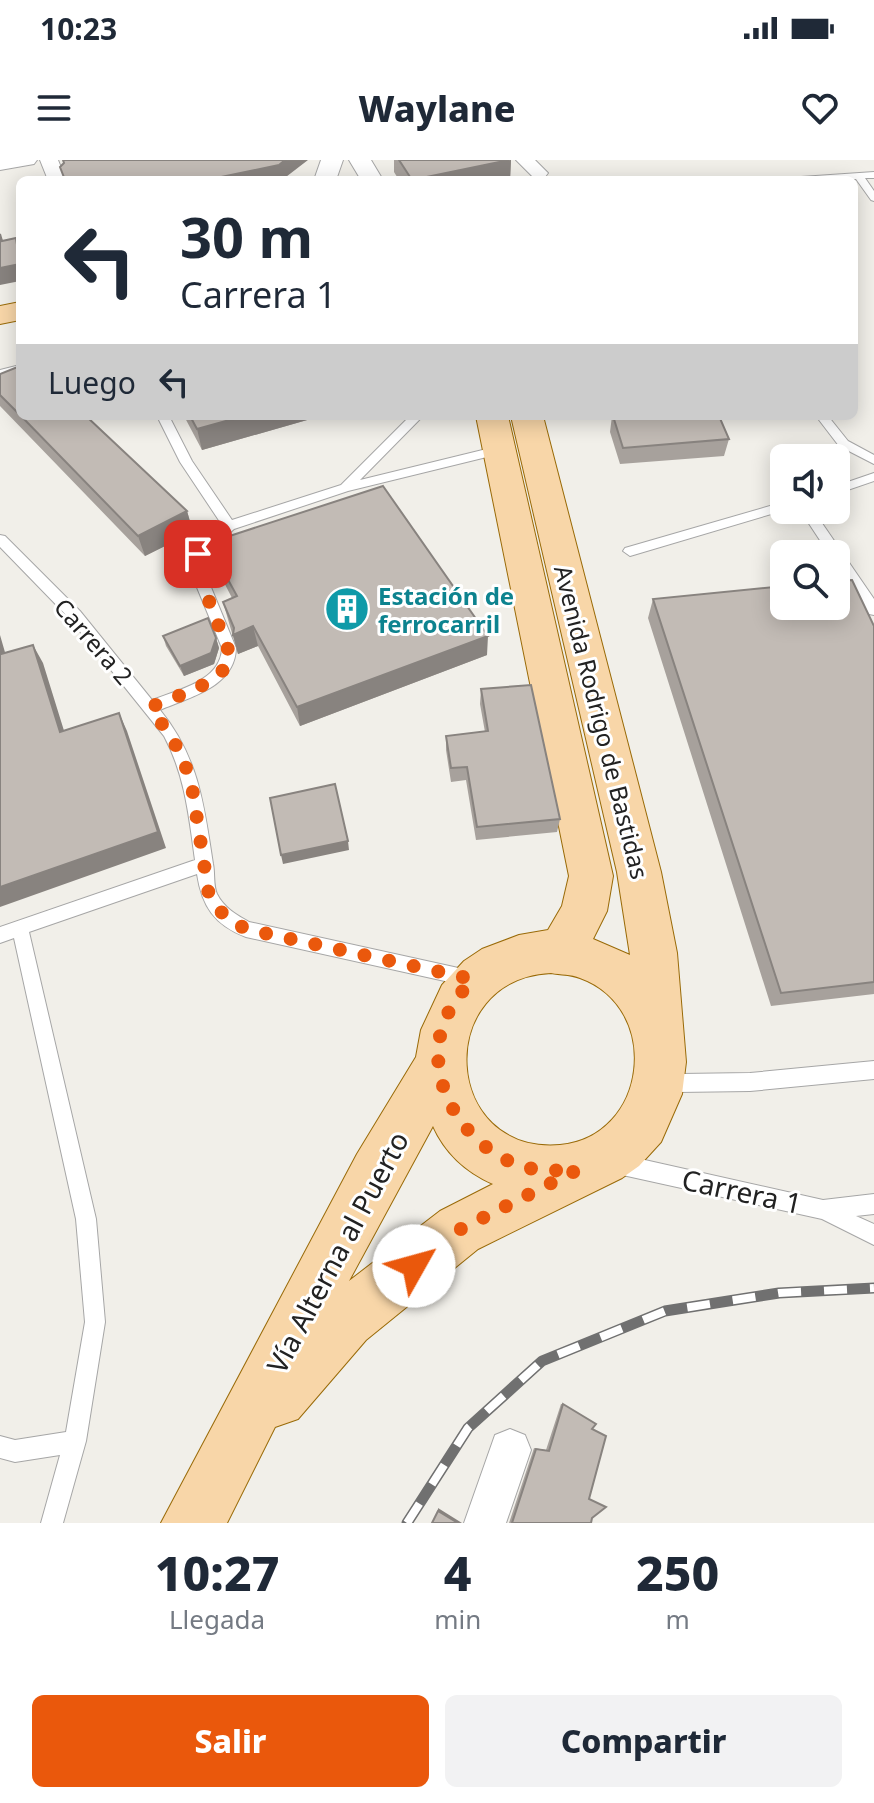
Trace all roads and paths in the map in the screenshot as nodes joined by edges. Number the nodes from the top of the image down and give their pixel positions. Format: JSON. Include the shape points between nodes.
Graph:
{"nodes":[{"id":1,"x":28,"y":160,"type":"edge"},
{"id":2,"x":525,"y":160,"type":"edge"},
{"id":3,"x":0,"y":165,"type":"edge"},
{"id":4,"x":539,"y":173,"type":"dead end"},
{"id":5,"x":874,"y":175,"type":"edge"},
{"id":6,"x":859,"y":176,"type":"joint"},
{"id":7,"x":874,"y":198,"type":"edge"},
{"id":8,"x":165,"y":420,"type":"edge"},
{"id":9,"x":413,"y":420,"type":"edge"},
{"id":10,"x":528,"y":420,"type":"edge"},
{"id":11,"x":824,"y":420,"type":"edge"},
{"id":12,"x":496,"y":433,"type":"edge"},
{"id":13,"x":874,"y":460,"type":"edge"},
{"id":14,"x":874,"y":477,"type":"edge"},
{"id":15,"x":850,"y":485,"type":"edge"},
{"id":16,"x":345,"y":488,"type":"junction"},
{"id":17,"x":770,"y":510,"type":"edge"},
{"id":18,"x":229,"y":526,"type":"junction"},
{"id":19,"x":0,"y":539,"type":"edge"},
{"id":20,"x":630,"y":551,"type":"dead end"},
{"id":21,"x":850,"y":575,"type":"edge"},
{"id":22,"x":874,"y":610,"type":"edge"},
{"id":23,"x":151,"y":707,"type":"junction"},
{"id":24,"x":205,"y":864,"type":"junction"},
{"id":25,"x":20,"y":929,"type":"junction"},
{"id":26,"x":0,"y":935,"type":"edge"},
{"id":27,"x":560,"y":954,"type":"junction"},
{"id":28,"x":472,"y":979,"type":"junction"},
{"id":29,"x":660,"y":1052,"type":"junction"},
{"id":30,"x":439,"y":1066,"type":"junction"},
{"id":31,"x":874,"y":1070,"type":"edge"},
{"id":32,"x":591,"y":1166,"type":"junction"},
{"id":33,"x":874,"y":1204,"type":"edge"},
{"id":34,"x":824,"y":1210,"type":"junction"},
{"id":35,"x":874,"y":1235,"type":"edge"},
{"id":36,"x":75,"y":1441,"type":"junction"},
{"id":37,"x":238,"y":1441,"type":"junction"},
{"id":38,"x":0,"y":1447,"type":"edge"},
{"id":39,"x":510,"y":1450,"type":"dead end"},
{"id":40,"x":52,"y":1523,"type":"edge"},
{"id":41,"x":193,"y":1523,"type":"edge"},
{"id":42,"x":485,"y":1523,"type":"edge"}],
"edges":[{"from":1,"to":3,"type":"street"},
{"from":2,"to":4,"type":"street"},
{"from":5,"to":6,"type":"lane"},
{"from":6,"to":7,"type":"lane"},
{"from":8,"to":18,"type":"lane"},
{"from":9,"to":16,"type":"lane"},
{"from":10,"to":29,"type":"main road","name":"Avenida Rodrigo de Bastidas","via":[[639,872],[653,953]]},
{"from":11,"to":13,"type":"lane","via":[[841,442]]},
{"from":12,"to":16,"type":"lane"},
{"from":12,"to":27,"type":"main road","name":"Avenida Rodrigo de Bastidas","via":[[591,876],[584,911]]},
{"from":14,"to":15,"type":"lane"},
{"from":16,"to":18,"type":"lane"},
{"from":17,"to":20,"type":"lane"},
{"from":18,"to":23,"type":"lane","via":[[198,554],[196,568],[229,648],[226,669]]},
{"from":19,"to":23,"type":"lane","name":"Carrera 2","via":[[75,615]]},
{"from":21,"to":22,"type":"lane"},
{"from":23,"to":24,"type":"lane","name":"Carrera 2","via":[[182,755]]},
{"from":24,"to":25,"type":"lane"},
{"from":24,"to":28,"type":"lane","name":"Carrera 2","via":[[209,896],[226,918],[246,929]]},
{"from":25,"to":26,"type":"lane"},
{"from":25,"to":36,"type":"lane","via":[[86,1219],[95,1322]]},
{"from":27,"to":28,"type":"main road","name":"Carrera 1","via":[[529,954],[498,963]]},
{"from":27,"to":29,"type":"main road","name":"Carrera 1","via":[[591,962],[619,979],[641,1002]]},
{"from":28,"to":30,"type":"main road","name":"Carrera 1","via":[[453,1004],[441,1033]]},
{"from":29,"to":31,"type":"lane","via":[[678,1083]]},
{"from":29,"to":32,"type":"main road","via":[[658,1100],[647,1125],[628,1146]]},
{"from":30,"to":32,"type":"main road","name":"Carrera 1","via":[[448,1101],[469,1133],[500,1157],[538,1170]]},
{"from":30,"to":37,"type":"main road","name":"Vía Alterna al Puerto","via":[[354,1215]]},
{"from":32,"to":34,"type":"lane","name":"Carrera 1"},
{"from":32,"to":37,"type":"main road","name":"Vía Alterna al Puerto","via":[[459,1230],[346,1320]]},
{"from":33,"to":34,"type":"lane"},
{"from":34,"to":35,"type":"lane","name":"Carrera 1"},
{"from":36,"to":38,"type":"lane","via":[[15,1451]]},
{"from":36,"to":40,"type":"lane"},
{"from":37,"to":41,"type":"main road","name":"Vía Alterna al Puerto"},
{"from":39,"to":42,"type":"street"}]}
